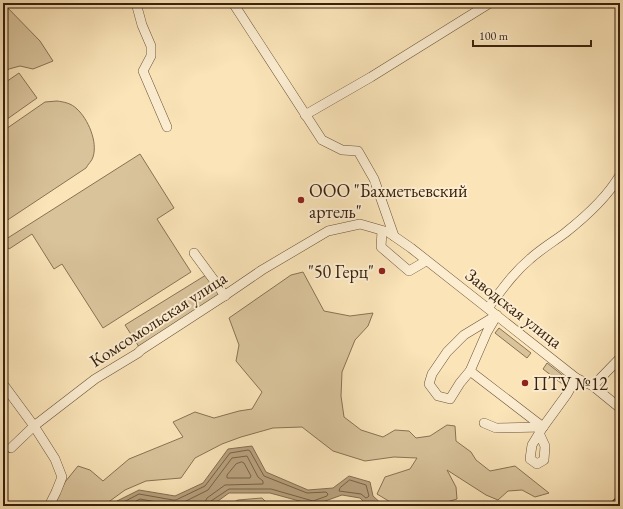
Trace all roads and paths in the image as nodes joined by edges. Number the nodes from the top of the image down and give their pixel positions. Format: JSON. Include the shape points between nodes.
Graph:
{"nodes":[{"id":1,"x":136,"y":3,"type":"edge"},
{"id":2,"x":233,"y":3,"type":"edge"},
{"id":3,"x":490,"y":3,"type":"edge"},
{"id":4,"x":305,"y":115,"type":"junction"},
{"id":5,"x":167,"y":127,"type":"dead end"},
{"id":6,"x":620,"y":175,"type":"edge"},
{"id":7,"x":388,"y":233,"type":"junction"},
{"id":8,"x":194,"y":253,"type":"dead end"},
{"id":9,"x":426,"y":260,"type":"junction"},
{"id":10,"x":225,"y":296,"type":"junction"},
{"id":11,"x":488,"y":308,"type":"junction"},
{"id":12,"x":497,"y":315,"type":"junction"},
{"id":13,"x":620,"y":358,"type":"edge"},
{"id":14,"x":470,"y":371,"type":"junction"},
{"id":15,"x":576,"y":378,"type":"junction"},
{"id":16,"x":3,"y":384,"type":"edge"},
{"id":17,"x":593,"y":386,"type":"junction"},
{"id":18,"x":620,"y":408,"type":"edge"},
{"id":19,"x":484,"y":423,"type":"dead end"},
{"id":20,"x":34,"y":426,"type":"junction"},
{"id":21,"x":541,"y":430,"type":"junction"},
{"id":22,"x":11,"y":448,"type":"dead end"},
{"id":23,"x":620,"y":503,"type":"edge"},
{"id":24,"x":49,"y":506,"type":"edge"},
{"id":25,"x":617,"y":506,"type":"edge"}],
"edges":[{"from":1,"to":5,"type":"street","via":[[151,46],[151,56],[143,71]]},
{"from":2,"to":4,"type":"street"},
{"from":3,"to":4,"type":"street"},
{"from":4,"to":7,"type":"street","via":[[322,140],[342,150],[358,151],[374,179]]},
{"from":6,"to":11,"type":"street","via":[[588,213],[530,259]]},
{"from":7,"to":9,"type":"street","name":"Заводская улица"},
{"from":7,"to":9,"type":"street","via":[[381,247],[409,271]]},
{"from":7,"to":10,"type":"street","name":"Комсомольская улица","via":[[360,224],[328,231],[262,270]]},
{"from":8,"to":10,"type":"street"},
{"from":9,"to":11,"type":"street","name":"Заводская улица"},
{"from":10,"to":20,"type":"street","name":"Комсомольская улица","via":[[95,379]]},
{"from":11,"to":12,"type":"street","name":"Заводская улица"},
{"from":12,"to":14,"type":"street"},
{"from":12,"to":14,"type":"street","via":[[464,334],[447,352],[432,374],[429,384],[438,396],[450,399]]},
{"from":12,"to":15,"type":"street","name":"Заводская улица"},
{"from":13,"to":17,"type":"street"},
{"from":14,"to":21,"type":"street"},
{"from":15,"to":17,"type":"street","name":"Заводская улица"},
{"from":15,"to":21,"type":"street"},
{"from":16,"to":20,"type":"street"},
{"from":17,"to":18,"type":"street","name":"Заводская улица"},
{"from":19,"to":21,"type":"street","via":[[496,428]]},
{"from":20,"to":22,"type":"street","name":"Комсомольская улица"},
{"from":20,"to":24,"type":"street","via":[[55,459],[62,477]]},
{"from":23,"to":25,"type":"main road"}]}
